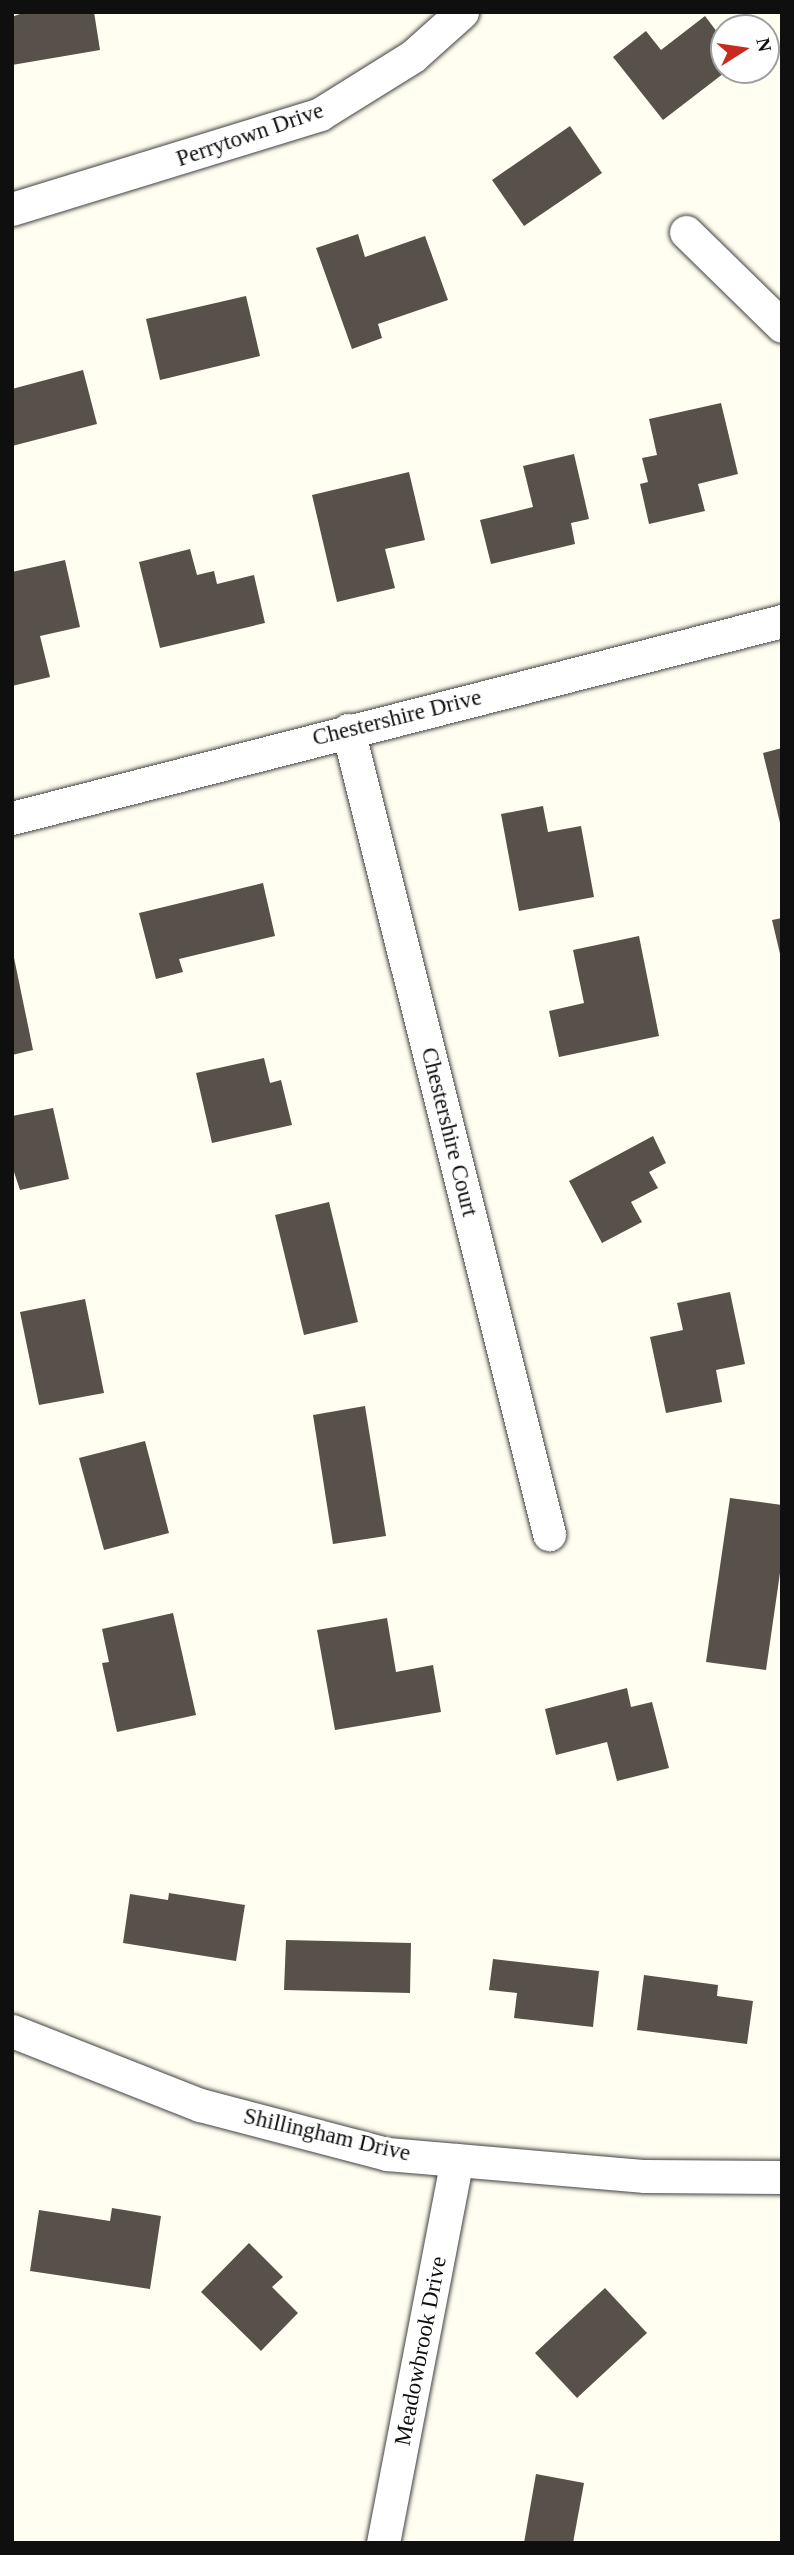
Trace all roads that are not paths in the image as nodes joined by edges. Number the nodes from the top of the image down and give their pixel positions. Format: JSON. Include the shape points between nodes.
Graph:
{"nodes":[{"id":1,"x":462,"y":12,"type":"edge"},
{"id":2,"x":12,"y":209,"type":"edge"},
{"id":3,"x":686,"y":232,"type":"dead end"},
{"id":4,"x":782,"y":326,"type":"edge"},
{"id":5,"x":782,"y":621,"type":"edge"},
{"id":6,"x":348,"y":730,"type":"junction"},
{"id":7,"x":12,"y":818,"type":"edge"},
{"id":8,"x":549,"y":1534,"type":"dead end"},
{"id":9,"x":12,"y":2031,"type":"edge"},
{"id":10,"x":457,"y":2160,"type":"junction"},
{"id":11,"x":782,"y":2177,"type":"edge"},
{"id":12,"x":383,"y":2543,"type":"edge"}],
"edges":[{"from":1,"to":2,"type":"street","name":"Perrytown Drive","via":[[413,57],[320,114]]},
{"from":3,"to":4,"type":"street"},
{"from":5,"to":6,"type":"street","name":"Chestershire Drive"},
{"from":6,"to":7,"type":"street","name":"Chestershire Drive"},
{"from":6,"to":8,"type":"street","name":"Chestershire Court"},
{"from":9,"to":10,"type":"street","name":"Shillingham Drive","via":[[200,2105],[387,2154]]},
{"from":10,"to":11,"type":"street","name":"Shillingham Drive","via":[[645,2176]]},
{"from":10,"to":12,"type":"street","name":"Meadowbrook Drive"}]}
